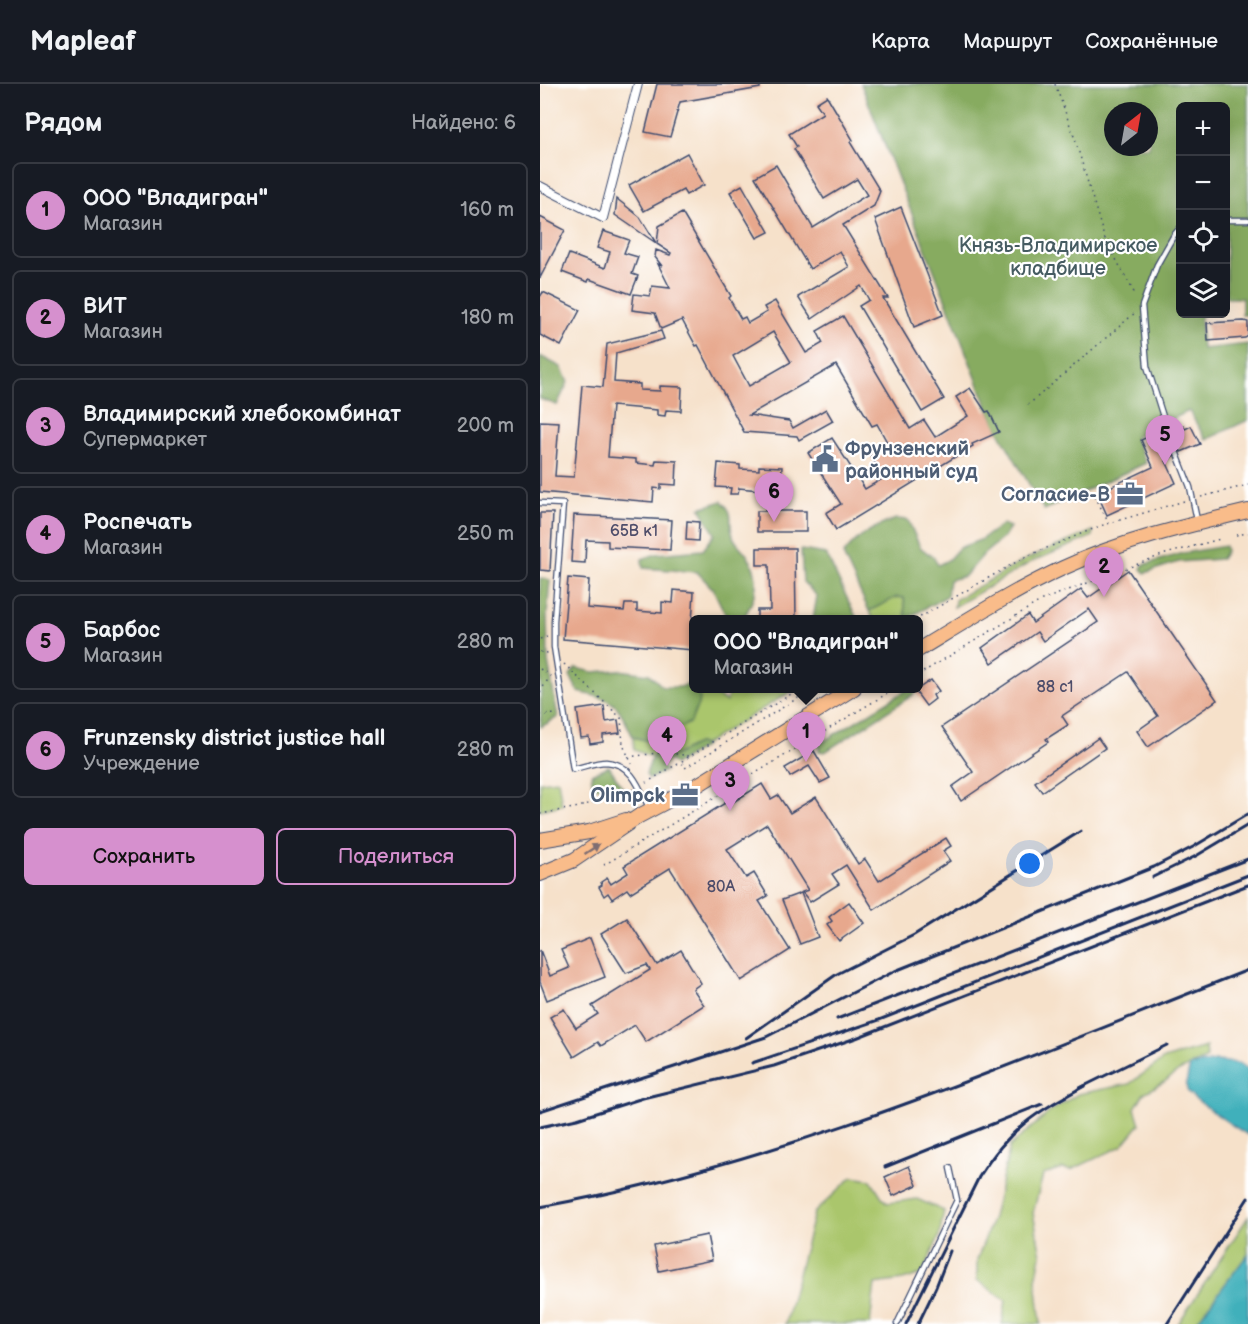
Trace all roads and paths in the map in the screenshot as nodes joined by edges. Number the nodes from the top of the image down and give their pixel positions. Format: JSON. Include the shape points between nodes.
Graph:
{"nodes":[{"id":1,"x":638,"y":84,"type":"edge"},
{"id":2,"x":1055,"y":84,"type":"edge"},
{"id":3,"x":540,"y":186,"type":"edge"},
{"id":4,"x":1230,"y":220,"type":"edge"},
{"id":5,"x":1248,"y":220,"type":"edge"},
{"id":6,"x":1176,"y":233,"type":"edge"},
{"id":7,"x":1142,"y":306,"type":"junction"},
{"id":8,"x":1028,"y":405,"type":"dead end"},
{"id":9,"x":1248,"y":485,"type":"edge"},
{"id":10,"x":1095,"y":496,"type":"dead end"},
{"id":11,"x":1193,"y":498,"type":"junction"},
{"id":12,"x":540,"y":503,"type":"edge"},
{"id":13,"x":1248,"y":511,"type":"edge"},
{"id":14,"x":1109,"y":523,"type":"junction"},
{"id":15,"x":1198,"y":523,"type":"junction"},
{"id":16,"x":1248,"y":533,"type":"edge"},
{"id":17,"x":1236,"y":535,"type":"dead end"},
{"id":18,"x":1220,"y":539,"type":"dead end"},
{"id":19,"x":923,"y":615,"type":"edge"},
{"id":20,"x":923,"y":647,"type":"edge"},
{"id":21,"x":555,"y":654,"type":"junction"},
{"id":22,"x":540,"y":669,"type":"edge"},
{"id":23,"x":923,"y":672,"type":"edge"},
{"id":24,"x":558,"y":674,"type":"junction"},
{"id":25,"x":549,"y":675,"type":"junction"},
{"id":26,"x":540,"y":692,"type":"edge"},
{"id":27,"x":793,"y":693,"type":"edge"},
{"id":28,"x":806,"y":693,"type":"edge"},
{"id":29,"x":846,"y":693,"type":"edge"},
{"id":30,"x":888,"y":693,"type":"edge"},
{"id":31,"x":564,"y":713,"type":"junction"},
{"id":32,"x":540,"y":715,"type":"edge"},
{"id":33,"x":716,"y":741,"type":"junction"},
{"id":34,"x":720,"y":747,"type":"junction"},
{"id":35,"x":691,"y":756,"type":"junction"},
{"id":36,"x":681,"y":762,"type":"junction"},
{"id":37,"x":639,"y":787,"type":"junction"},
{"id":38,"x":703,"y":797,"type":"dead end"},
{"id":39,"x":706,"y":803,"type":"junction"},
{"id":40,"x":644,"y":813,"type":"junction"},
{"id":41,"x":540,"y":814,"type":"edge"},
{"id":42,"x":540,"y":840,"type":"edge"},
{"id":43,"x":603,"y":865,"type":"dead end"},
{"id":44,"x":540,"y":874,"type":"edge"},
{"id":45,"x":950,"y":1168,"type":"dead end"},
{"id":46,"x":897,"y":1324,"type":"edge"}],
"edges":[{"from":1,"to":3,"type":"street","via":[[603,218]]},
{"from":2,"to":7,"type":"path","via":[[1104,237]]},
{"from":4,"to":5,"type":"lane"},
{"from":6,"to":7,"type":"lane","via":[[1157,265]]},
{"from":7,"to":8,"type":"path"},
{"from":7,"to":11,"type":"lane","via":[[1147,366]]},
{"from":9,"to":11,"type":"path"},
{"from":10,"to":14,"type":"path"},
{"from":11,"to":14,"type":"path"},
{"from":11,"to":15,"type":"lane"},
{"from":12,"to":21,"type":"lane","via":[[563,504]]},
{"from":13,"to":15,"type":"main road"},
{"from":14,"to":19,"type":"path","via":[[1024,557]]},
{"from":15,"to":20,"type":"main road","via":[[1063,568]]},
{"from":16,"to":17,"type":"path"},
{"from":18,"to":23,"type":"path","via":[[1162,555],[1042,600]]},
{"from":21,"to":24,"type":"lane"},
{"from":21,"to":35,"type":"path","via":[[621,718],[627,757],[665,752]]},
{"from":22,"to":25,"type":"path"},
{"from":24,"to":25,"type":"path"},
{"from":24,"to":31,"type":"lane"},
{"from":25,"to":26,"type":"path"},
{"from":27,"to":33,"type":"path"},
{"from":28,"to":34,"type":"path"},
{"from":29,"to":40,"type":"main road","via":[[696,786]]},
{"from":30,"to":39,"type":"path"},
{"from":31,"to":32,"type":"path"},
{"from":31,"to":37,"type":"lane","via":[[573,769],[606,762],[615,764],[631,772]]},
{"from":33,"to":34,"type":"path"},
{"from":33,"to":35,"type":"path"},
{"from":34,"to":36,"type":"path","via":[[685,768]]},
{"from":35,"to":36,"type":"path"},
{"from":36,"to":37,"type":"path"},
{"from":37,"to":40,"type":"lane"},
{"from":37,"to":41,"type":"path","via":[[579,807]]},
{"from":38,"to":39,"type":"path"},
{"from":39,"to":43,"type":"path"},
{"from":40,"to":42,"type":"main road","via":[[589,832]]},
{"from":44,"to":40,"type":"main road","one_way":true,"via":[[574,860]]},
{"from":45,"to":46,"type":"lane","via":[[957,1200]]}]}
